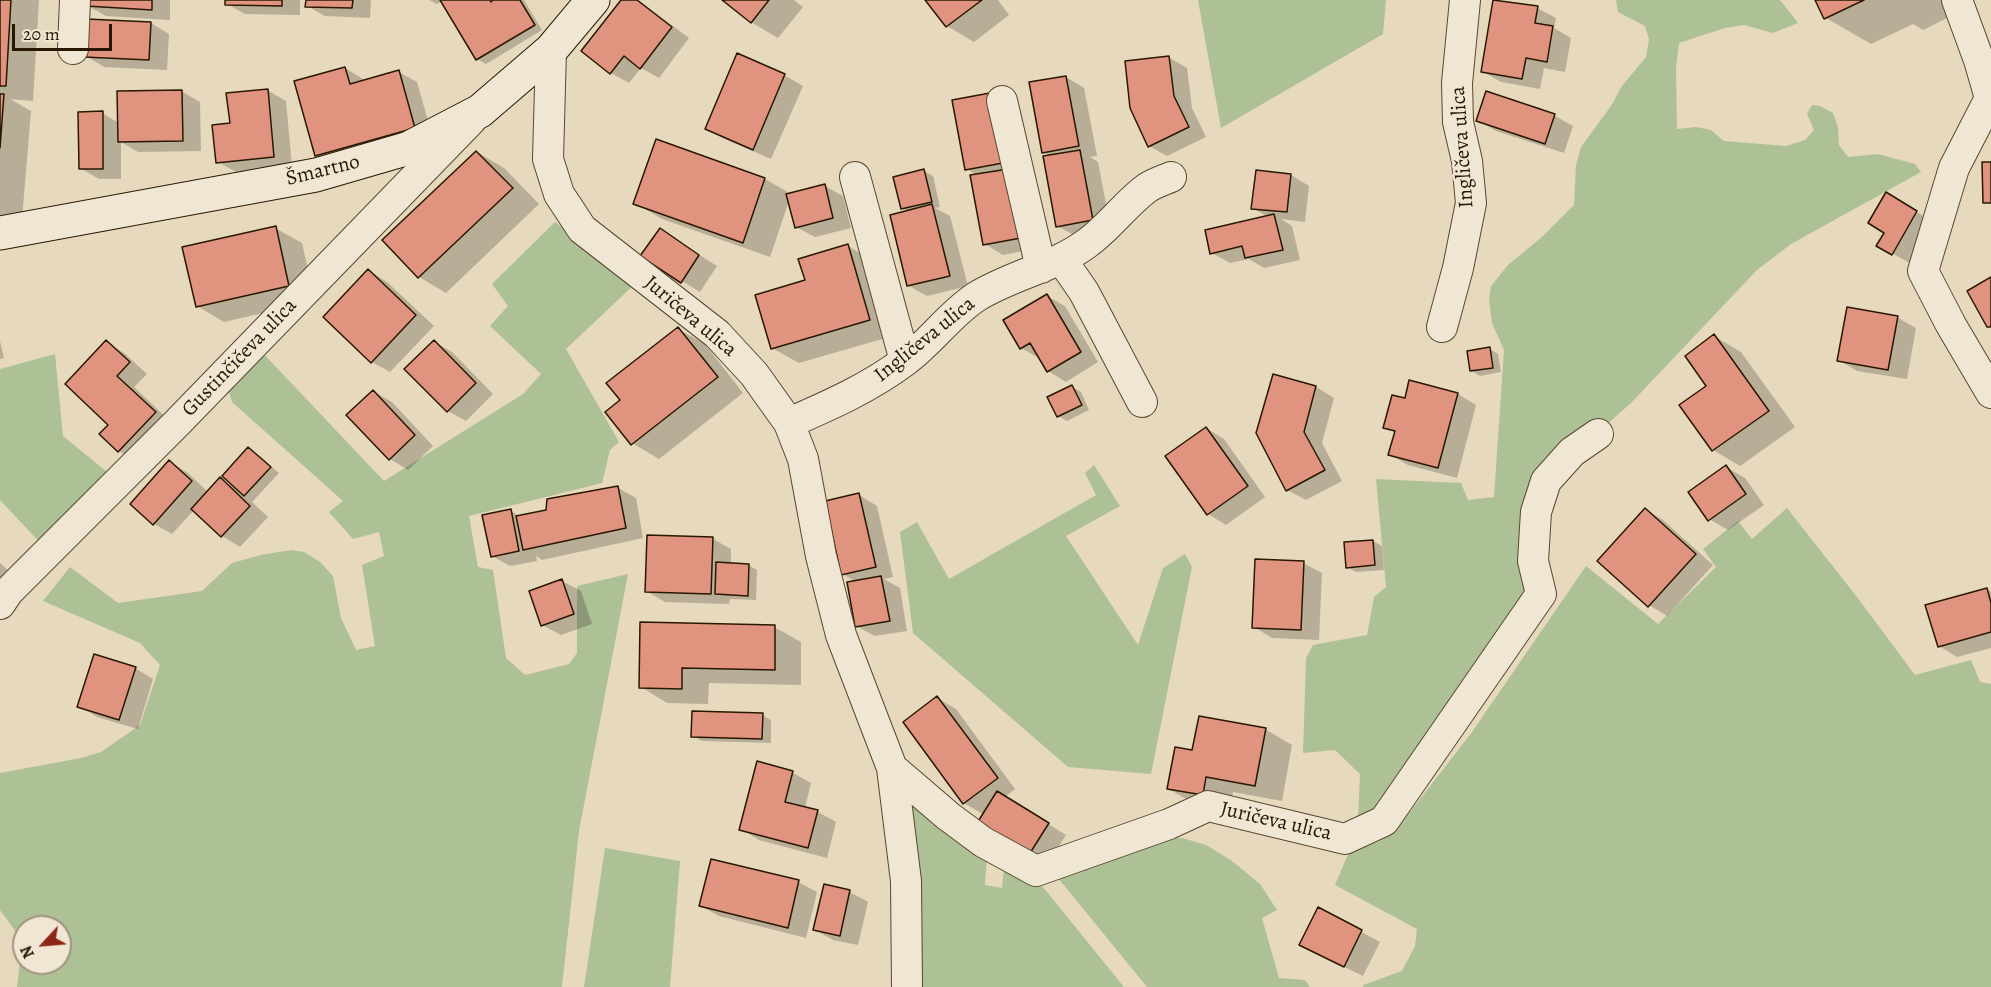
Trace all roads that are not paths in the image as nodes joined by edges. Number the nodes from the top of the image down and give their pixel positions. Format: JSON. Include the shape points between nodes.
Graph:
{"nodes":[{"id":1,"x":75,"y":0,"type":"edge"},
{"id":2,"x":593,"y":0,"type":"edge"},
{"id":3,"x":1465,"y":0,"type":"edge"},
{"id":4,"x":1957,"y":0,"type":"edge"},
{"id":5,"x":73,"y":49,"type":"dead end"},
{"id":6,"x":551,"y":50,"type":"junction"},
{"id":7,"x":1991,"y":98,"type":"edge"},
{"id":8,"x":1002,"y":101,"type":"dead end"},
{"id":9,"x":480,"y":111,"type":"junction"},
{"id":10,"x":855,"y":177,"type":"dead end"},
{"id":11,"x":1172,"y":177,"type":"dead end"},
{"id":12,"x":0,"y":233,"type":"edge"},
{"id":13,"x":1052,"y":264,"type":"junction"},
{"id":14,"x":1442,"y":327,"type":"dead end"},
{"id":15,"x":905,"y":361,"type":"junction"},
{"id":16,"x":1991,"y":393,"type":"edge"},
{"id":17,"x":1142,"y":402,"type":"dead end"},
{"id":18,"x":789,"y":423,"type":"junction"},
{"id":19,"x":1598,"y":434,"type":"dead end"},
{"id":20,"x":0,"y":604,"type":"edge"},
{"id":21,"x":892,"y":768,"type":"junction"},
{"id":22,"x":907,"y":987,"type":"edge"}],
"edges":[{"from":1,"to":5,"type":"street"},
{"from":2,"to":6,"type":"main road","name":"Šmartno"},
{"from":3,"to":14,"type":"street","name":"Ingličeva ulica","via":[[1457,83],[1458,122],[1471,203]]},
{"from":4,"to":7,"type":"street"},
{"from":6,"to":9,"type":"main road","name":"Šmartno"},
{"from":6,"to":18,"type":"street","name":"Juričeva ulica","via":[[548,159],[559,194],[582,229],[717,334],[754,374]]},
{"from":7,"to":16,"type":"street","via":[[1954,168],[1923,271]]},
{"from":8,"to":13,"type":"street"},
{"from":9,"to":12,"type":"main road","name":"Šmartno","via":[[409,148],[316,175]]},
{"from":9,"to":20,"type":"street","name":"Gustinčičeva ulica"},
{"from":10,"to":15,"type":"street"},
{"from":11,"to":13,"type":"street","name":"Ingličeva ulica","via":[[1148,188],[1088,243]]},
{"from":13,"to":15,"type":"street","name":"Ingličeva ulica","via":[[975,298]]},
{"from":13,"to":17,"type":"street","via":[[1084,292]]},
{"from":15,"to":18,"type":"street","name":"Ingličeva ulica","via":[[853,395]]},
{"from":18,"to":21,"type":"street","name":"Juričeva ulica","via":[[802,459],[841,635]]},
{"from":19,"to":21,"type":"street","name":"Juričeva ulica","via":[[1572,452],[1546,481],[1536,512],[1533,561],[1541,594],[1384,821],[1345,839],[1209,806],[1036,871],[983,842]]},
{"from":21,"to":22,"type":"street","name":"Juričeva ulica","via":[[906,881]]}]}
